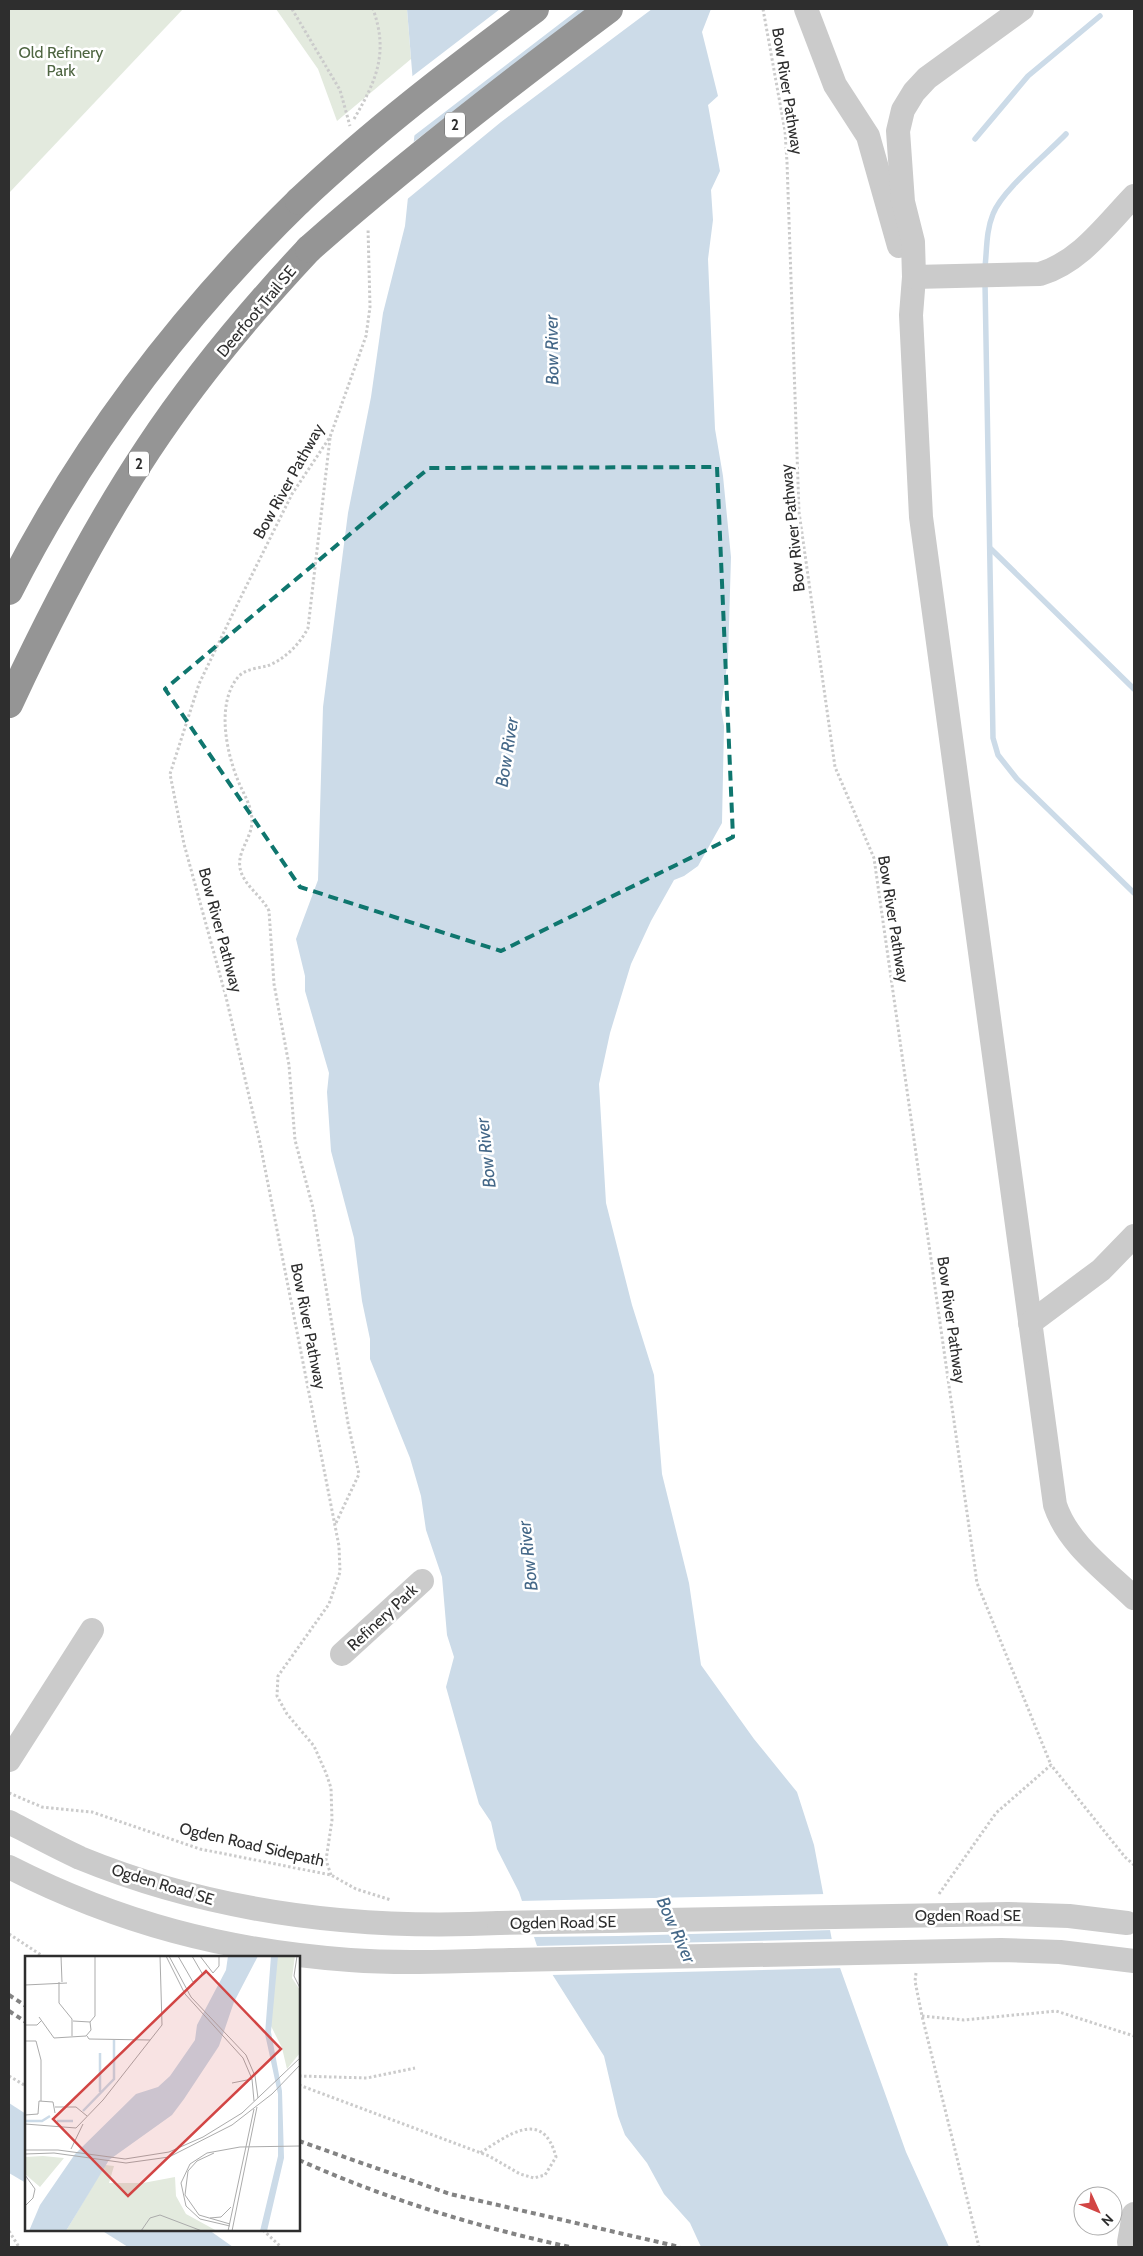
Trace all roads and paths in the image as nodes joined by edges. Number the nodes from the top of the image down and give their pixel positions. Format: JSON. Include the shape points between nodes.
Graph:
{"nodes":[{"id":1,"x":292,"y":9,"type":"edge"},
{"id":2,"x":373,"y":9,"type":"edge"},
{"id":3,"x":535,"y":9,"type":"edge"},
{"id":4,"x":609,"y":9,"type":"edge"},
{"id":5,"x":763,"y":9,"type":"edge"},
{"id":6,"x":806,"y":9,"type":"edge"},
{"id":7,"x":1022,"y":9,"type":"edge"},
{"id":8,"x":350,"y":126,"type":"junction"},
{"id":9,"x":353,"y":135,"type":"dead end"},
{"id":10,"x":1134,"y":196,"type":"edge"},
{"id":11,"x":367,"y":222,"type":"dead end"},
{"id":12,"x":914,"y":276,"type":"junction"},
{"id":13,"x":330,"y":437,"type":"junction"},
{"id":14,"x":9,"y":591,"type":"edge"},
{"id":15,"x":9,"y":704,"type":"edge"},
{"id":16,"x":1134,"y":1236,"type":"edge"},
{"id":17,"x":1030,"y":1323,"type":"junction"},
{"id":18,"x":335,"y":1524,"type":"junction"},
{"id":19,"x":422,"y":1580,"type":"dead end"},
{"id":20,"x":1134,"y":1598,"type":"edge"},
{"id":21,"x":92,"y":1630,"type":"dead end"},
{"id":22,"x":342,"y":1654,"type":"dead end"},
{"id":23,"x":9,"y":1760,"type":"edge"},
{"id":24,"x":1051,"y":1765,"type":"dead end"},
{"id":25,"x":9,"y":1793,"type":"edge"},
{"id":26,"x":9,"y":1822,"type":"edge"},
{"id":27,"x":9,"y":1867,"type":"edge"},
{"id":28,"x":331,"y":1875,"type":"junction"},
{"id":29,"x":396,"y":1901,"type":"dead end"},
{"id":30,"x":1131,"y":1924,"type":"edge"},
{"id":31,"x":9,"y":1934,"type":"edge"},
{"id":32,"x":42,"y":1956,"type":"edge"},
{"id":33,"x":1134,"y":1961,"type":"edge"},
{"id":34,"x":922,"y":2016,"type":"dead end"},
{"id":35,"x":1134,"y":2036,"type":"edge"},
{"id":36,"x":415,"y":2068,"type":"dead end"},
{"id":37,"x":9,"y":2076,"type":"edge"},
{"id":38,"x":300,"y":2076,"type":"edge"},
{"id":39,"x":25,"y":2085,"type":"edge"},
{"id":40,"x":300,"y":2085,"type":"edge"},
{"id":41,"x":480,"y":2153,"type":"junction"},
{"id":42,"x":1134,"y":2214,"type":"edge"},
{"id":43,"x":9,"y":2231,"type":"edge"},
{"id":44,"x":264,"y":2231,"type":"edge"},
{"id":45,"x":1129,"y":2242,"type":"dead end"},
{"id":46,"x":19,"y":2247,"type":"edge"},
{"id":47,"x":281,"y":2247,"type":"edge"}],
"edges":[{"from":1,"to":8,"type":"path","via":[[340,90]]},
{"from":2,"to":8,"type":"path","via":[[381,43],[380,61],[373,86]]},
{"from":3,"to":14,"type":"highway","bridge":true,"via":[[342,160],[215,287],[114,414],[70,480]]},
{"from":4,"to":15,"type":"highway","name":"Deerfoot Trail SE","number":"2","bridge":true,"via":[[419,154],[309,249],[260,302],[148,449],[75,569]]},
{"from":5,"to":24,"type":"path","name":"Bow River Pathway","via":[[785,131],[800,512],[835,767],[874,858],[978,1583]]},
{"from":6,"to":12,"type":"street","via":[[835,85],[868,136],[898,244]]},
{"from":7,"to":12,"type":"street","via":[[927,78],[903,110],[898,149],[902,202],[913,242]]},
{"from":8,"to":9,"type":"path"},
{"from":10,"to":12,"type":"street","via":[[1079,253],[1052,271],[1040,274]]},
{"from":11,"to":13,"type":"path","name":"Bow River Pathway","via":[[370,307],[366,336]]},
{"from":12,"to":17,"type":"street","via":[[910,315],[921,517]]},
{"from":13,"to":18,"type":"path","name":"Bow River Pathway","via":[[292,494],[234,609],[199,684],[170,774],[184,844],[226,997],[260,1143]]},
{"from":13,"to":18,"type":"path","via":[[308,628],[301,642],[286,655],[240,676],[227,704],[225,735],[252,821],[241,853],[240,867],[243,877],[264,901],[269,912],[274,984],[289,1065],[295,1140],[313,1208],[359,1474]]},
{"from":16,"to":17,"type":"street","via":[[1101,1270]]},
{"from":17,"to":20,"type":"street","via":[[1061,1522],[1069,1535]]},
{"from":18,"to":28,"type":"path","name":"Bow River Pathway","via":[[340,1572],[329,1604],[278,1676],[277,1696],[287,1714],[314,1746],[331,1788],[332,1820],[326,1860]]},
{"from":19,"to":22,"type":"street","name":"Refinery Park"},
{"from":21,"to":23,"type":"street"},
{"from":25,"to":28,"type":"path","name":"Ogden Road Sidepath","via":[[42,1807],[92,1812],[200,1849]]},
{"from":26,"to":30,"type":"street","name":"Ogden Road SE","bridge":true,"via":[[79,1857],[143,1881],[208,1900],[299,1916],[449,1926],[1008,1914],[1069,1916]]},
{"from":27,"to":33,"type":"street","bridge":true,"via":[[59,1892],[143,1924],[210,1941],[350,1960],[401,1962],[1001,1950],[1060,1952]]},
{"from":28,"to":29,"type":"path","name":"Ogden Road Sidepath","via":[[356,1889]]},
{"from":31,"to":32,"type":"path"},
{"from":34,"to":35,"type":"path","via":[[964,2020],[1056,2011]]},
{"from":36,"to":38,"type":"path","via":[[367,2078]]},
{"from":37,"to":39,"type":"path"},
{"from":40,"to":41,"type":"path"},
{"from":41,"to":41,"type":"path","via":[[534,2178],[545,2176],[556,2157],[553,2145],[544,2134],[534,2129],[506,2135]]},
{"from":42,"to":45,"type":"street"},
{"from":43,"to":46,"type":"path"},
{"from":44,"to":47,"type":"path"}]}
